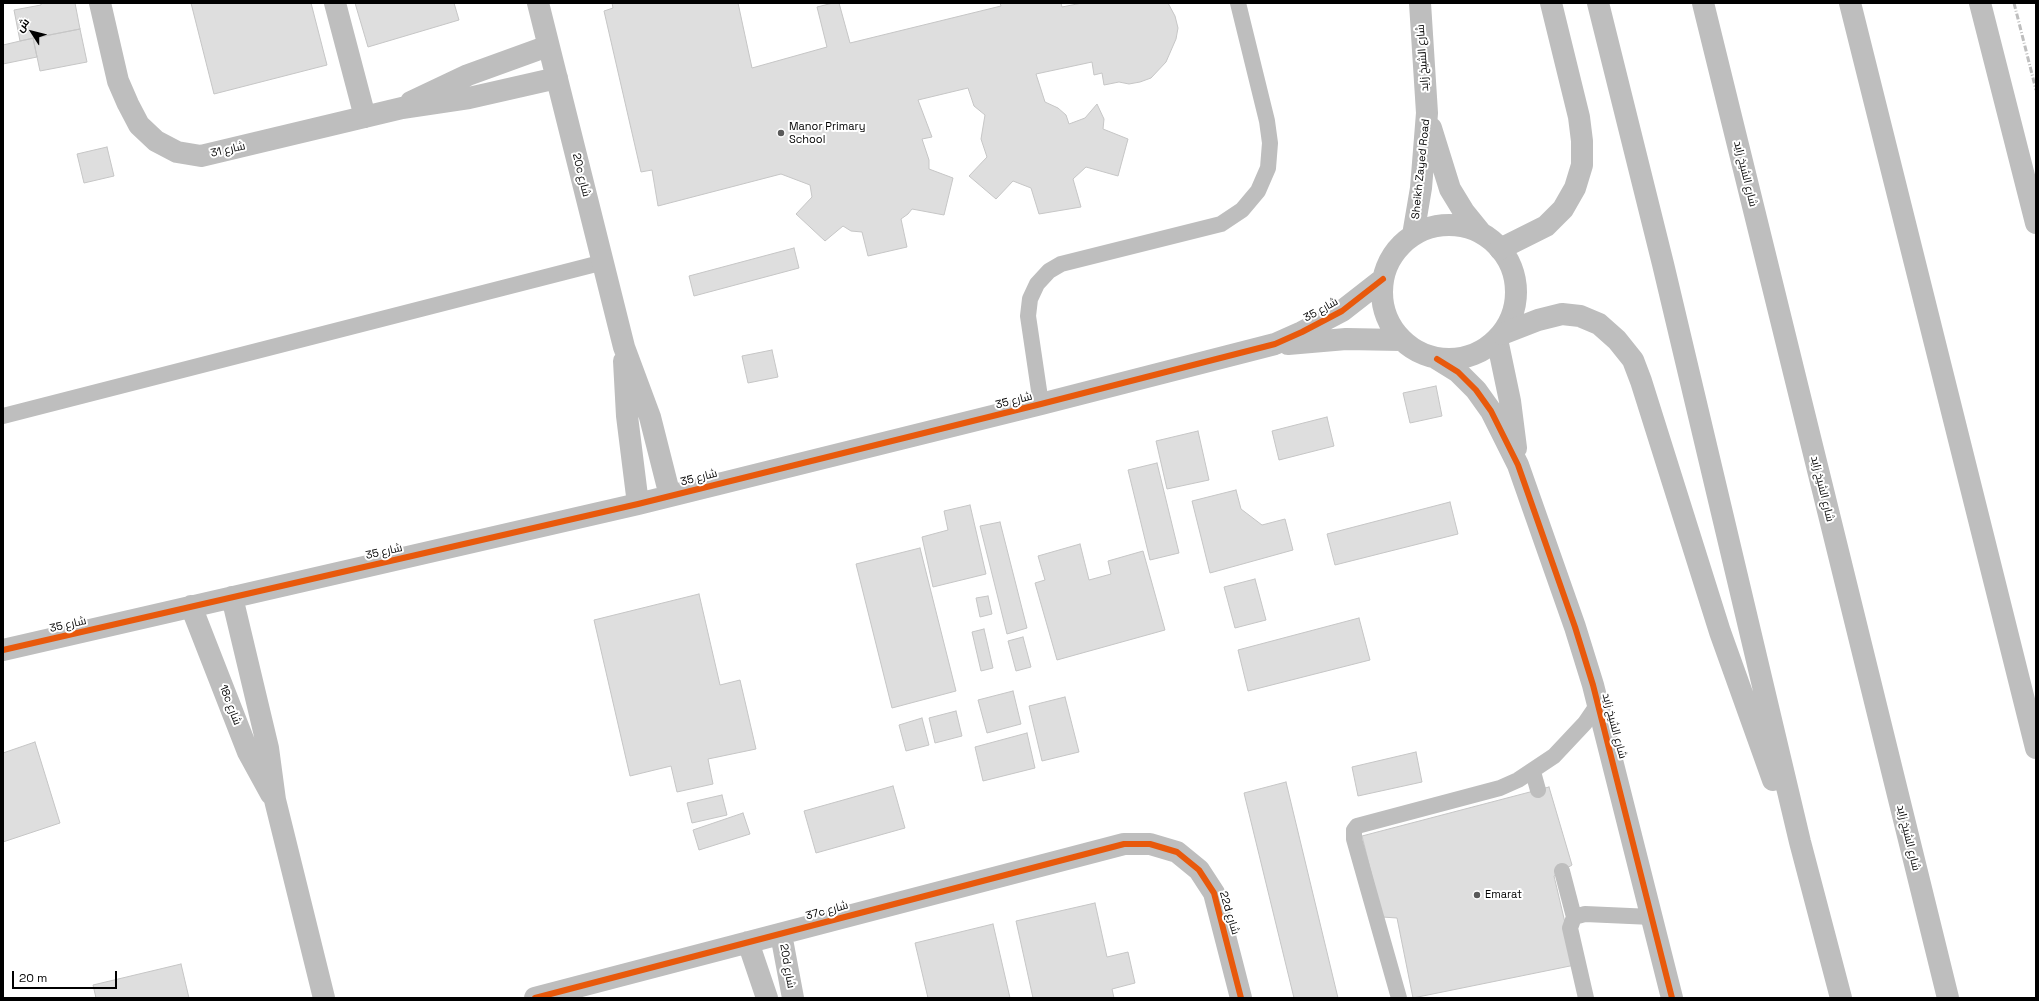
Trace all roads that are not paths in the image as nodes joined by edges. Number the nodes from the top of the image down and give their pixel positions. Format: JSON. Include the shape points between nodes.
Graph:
{"nodes":[{"id":1,"x":100,"y":3,"type":"edge"},
{"id":2,"x":335,"y":3,"type":"edge"},
{"id":3,"x":538,"y":3,"type":"edge"},
{"id":4,"x":1238,"y":3,"type":"edge"},
{"id":5,"x":1420,"y":3,"type":"edge"},
{"id":6,"x":1551,"y":3,"type":"edge"},
{"id":7,"x":1598,"y":3,"type":"edge"},
{"id":8,"x":1703,"y":3,"type":"edge"},
{"id":9,"x":1850,"y":3,"type":"edge"},
{"id":10,"x":1980,"y":3,"type":"edge"},
{"id":11,"x":548,"y":46,"type":"junction"},
{"id":12,"x":557,"y":78,"type":"junction"},
{"id":13,"x":402,"y":108,"type":"junction"},
{"id":14,"x":1427,"y":113,"type":"junction"},
{"id":15,"x":365,"y":117,"type":"junction"},
{"id":16,"x":2036,"y":223,"type":"edge"},
{"id":17,"x":1481,"y":233,"type":"junction"},
{"id":18,"x":1413,"y":235,"type":"junction"},
{"id":19,"x":1500,"y":249,"type":"junction"},
{"id":20,"x":604,"y":262,"type":"junction"},
{"id":21,"x":1383,"y":279,"type":"junction"},
{"id":22,"x":1500,"y":337,"type":"junction"},
{"id":23,"x":1401,"y":340,"type":"junction"},
{"id":24,"x":1275,"y":344,"type":"junction"},
{"id":25,"x":624,"y":347,"type":"junction"},
{"id":26,"x":1437,"y":359,"type":"junction"},
{"id":27,"x":1041,"y":404,"type":"junction"},
{"id":28,"x":3,"y":416,"type":"edge"},
{"id":29,"x":1518,"y":465,"type":"junction"},
{"id":30,"x":670,"y":496,"type":"junction"},
{"id":31,"x":638,"y":504,"type":"junction"},
{"id":32,"x":232,"y":598,"type":"junction"},
{"id":33,"x":192,"y":606,"type":"junction"},
{"id":34,"x":3,"y":650,"type":"edge"},
{"id":35,"x":1598,"y":704,"type":"junction"},
{"id":36,"x":2036,"y":748,"type":"edge"},
{"id":37,"x":1533,"y":772,"type":"junction"},
{"id":38,"x":1538,"y":790,"type":"dead end"},
{"id":39,"x":275,"y":800,"type":"junction"},
{"id":40,"x":1800,"y":842,"type":"junction"},
{"id":41,"x":1124,"y":844,"type":"joint"},
{"id":42,"x":1562,"y":871,"type":"dead end"},
{"id":43,"x":1574,"y":917,"type":"junction"},
{"id":44,"x":1652,"y":917,"type":"junction"},
{"id":45,"x":781,"y":934,"type":"junction"},
{"id":46,"x":748,"y":942,"type":"junction"},
{"id":47,"x":324,"y":998,"type":"edge"},
{"id":48,"x":535,"y":998,"type":"edge"},
{"id":49,"x":767,"y":998,"type":"edge"},
{"id":50,"x":793,"y":998,"type":"edge"},
{"id":51,"x":1241,"y":998,"type":"edge"},
{"id":52,"x":1399,"y":998,"type":"edge"},
{"id":53,"x":1586,"y":998,"type":"edge"},
{"id":54,"x":1672,"y":998,"type":"edge"},
{"id":55,"x":1841,"y":998,"type":"edge"},
{"id":56,"x":1948,"y":998,"type":"edge"}],
"edges":[{"from":1,"to":15,"type":"main road","name":"شارع 31","via":[[118,81],[128,104],[140,125],[156,141],[178,152],[201,156]]},
{"from":2,"to":15,"type":"main road"},
{"from":3,"to":11,"type":"main road","name":"20c شارع"},
{"from":4,"to":27,"type":"lane","via":[[1270,143],[1268,168],[1258,191],[1242,210],[1221,224],[1061,264],[1049,271],[1037,284],[1030,299],[1028,316]]},
{"from":5,"to":14,"type":"main road","name":"شارع الشيخ زايد"},
{"from":6,"to":19,"type":"main road","via":[[1579,117],[1582,165],[1575,188],[1563,209],[1546,226]]},
{"from":7,"to":40,"type":"main road","via":[[1663,264]]},
{"from":8,"to":56,"type":"main road","name":"شارع الشيخ زايد"},
{"from":9,"to":36,"type":"main road"},
{"from":10,"to":16,"type":"main road"},
{"from":11,"to":12,"type":"main road","name":"20c شارع"},
{"from":11,"to":13,"type":"main road","name":"شارع 31","via":[[468,75]]},
{"from":12,"to":13,"type":"main road","name":"شارع 31","via":[[469,98]]},
{"from":12,"to":20,"type":"main road","name":"20c شارع"},
{"from":13,"to":15,"type":"main road","name":"شارع 31"},
{"from":14,"to":17,"type":"main road","name":"Sheikh Zayed Road","via":[[1450,189]]},
{"from":14,"to":18,"type":"main road","name":"Sheikh Zayed Road","via":[[1421,188]]},
{"from":17,"to":18,"type":"main road","via":[[1465,226],[1447,225],[1429,228]]},
{"from":17,"to":19,"type":"main road"},
{"from":18,"to":21,"type":"main road","via":[[1399,247],[1389,262]]},
{"from":19,"to":22,"type":"main road","via":[[1509,261],[1516,291],[1510,321]]},
{"from":20,"to":25,"type":"main road","name":"20c شارع"},
{"from":20,"to":28,"type":"lane"},
{"from":21,"to":23,"type":"main road","via":[[1384,312],[1391,328]]},
{"from":21,"to":24,"type":"main road","name":"شارع 35","via":[[1342,311]]},
{"from":22,"to":26,"type":"main road","via":[[1480,352],[1458,359]]},
{"from":22,"to":29,"type":"main road"},
{"from":22,"to":40,"type":"main road","via":[[1544,318],[1562,314],[1580,316],[1603,328],[1617,340],[1632,360],[1641,381],[1736,678],[1757,738]]},
{"from":23,"to":24,"type":"main road","name":"شارع 35","via":[[1346,339]]},
{"from":23,"to":26,"type":"main road","via":[[1418,352]]},
{"from":24,"to":27,"type":"main road","name":"شارع 35"},
{"from":25,"to":30,"type":"main road","name":"20c شارع","via":[[650,417]]},
{"from":25,"to":31,"type":"main road","name":"20c شارع","via":[[626,416]]},
{"from":26,"to":29,"type":"main road","via":[[1458,372],[1476,390],[1491,411]]},
{"from":27,"to":30,"type":"main road","name":"شارع 35"},
{"from":29,"to":35,"type":"main road","name":"شارع الشيخ زايد","via":[[1575,627]]},
{"from":30,"to":31,"type":"main road","name":"شارع 35"},
{"from":31,"to":32,"type":"main road","name":"شارع 35"},
{"from":32,"to":33,"type":"main road","name":"شارع 35"},
{"from":32,"to":39,"type":"main road","name":"18c شارع","via":[[268,748]]},
{"from":33,"to":34,"type":"main road","name":"شارع 35"},
{"from":33,"to":39,"type":"main road","name":"18c شارع","via":[[248,752]]},
{"from":35,"to":37,"type":"lane","via":[[1570,740]]},
{"from":35,"to":44,"type":"main road","name":"شارع الشيخ زايد"},
{"from":37,"to":38,"type":"lane"},
{"from":37,"to":52,"type":"lane","via":[[1500,788],[1362,825],[1354,830],[1354,839]]},
{"from":39,"to":47,"type":"main road","name":"18c شارع"},
{"from":40,"to":55,"type":"main road"},
{"from":41,"to":45,"type":"main road","name":"37c شارع"},
{"from":41,"to":51,"type":"main road","name":"22d شارع","via":[[1150,844],[1177,852],[1199,870],[1214,893]]},
{"from":42,"to":43,"type":"lane"},
{"from":43,"to":44,"type":"lane","via":[[1585,914]]},
{"from":43,"to":53,"type":"lane","via":[[1570,928]]},
{"from":44,"to":54,"type":"main road","name":"شارع الشيخ زايد"},
{"from":45,"to":46,"type":"main road","name":"37c شارع"},
{"from":45,"to":50,"type":"main road","name":"20d شارع"},
{"from":46,"to":48,"type":"main road","name":"37c شارع"},
{"from":46,"to":49,"type":"main road"}]}
